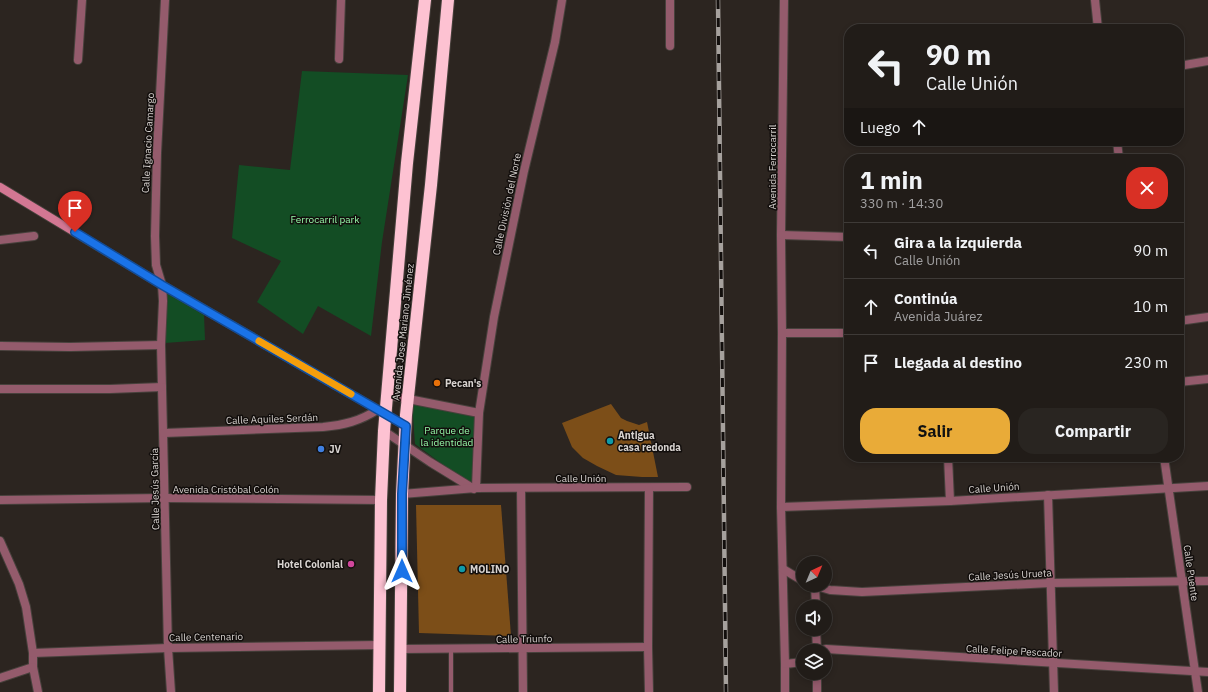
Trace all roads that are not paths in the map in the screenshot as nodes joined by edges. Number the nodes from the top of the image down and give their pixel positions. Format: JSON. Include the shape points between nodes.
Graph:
{"nodes":[{"id":1,"x":82,"y":0,"type":"edge"},
{"id":2,"x":165,"y":0,"type":"edge"},
{"id":3,"x":341,"y":0,"type":"edge"},
{"id":4,"x":425,"y":0,"type":"edge"},
{"id":5,"x":448,"y":0,"type":"edge"},
{"id":6,"x":562,"y":0,"type":"edge"},
{"id":7,"x":670,"y":0,"type":"edge"},
{"id":8,"x":784,"y":0,"type":"edge"},
{"id":9,"x":1095,"y":0,"type":"edge"},
{"id":10,"x":1097,"y":24,"type":"edge"},
{"id":11,"x":670,"y":46,"type":"dead end"},
{"id":12,"x":339,"y":59,"type":"dead end"},
{"id":13,"x":78,"y":60,"type":"dead end"},
{"id":14,"x":1208,"y":61,"type":"edge"},
{"id":15,"x":1184,"y":65,"type":"edge"},
{"id":16,"x":0,"y":187,"type":"edge"},
{"id":17,"x":781,"y":235,"type":"junction"},
{"id":18,"x":34,"y":236,"type":"dead end"},
{"id":19,"x":844,"y":237,"type":"edge"},
{"id":20,"x":0,"y":240,"type":"edge"},
{"id":21,"x":162,"y":285,"type":"junction"},
{"id":22,"x":1208,"y":318,"type":"edge"},
{"id":23,"x":1184,"y":320,"type":"edge"},
{"id":24,"x":844,"y":333,"type":"edge"},
{"id":25,"x":782,"y":334,"type":"junction"},
{"id":26,"x":161,"y":345,"type":"junction"},
{"id":27,"x":0,"y":346,"type":"edge"},
{"id":28,"x":1208,"y":379,"type":"edge"},
{"id":29,"x":1184,"y":381,"type":"edge"},
{"id":30,"x":162,"y":387,"type":"junction"},
{"id":31,"x":0,"y":389,"type":"edge"},
{"id":32,"x":388,"y":395,"type":"junction"},
{"id":33,"x":408,"y":398,"type":"junction"},
{"id":34,"x":382,"y":413,"type":"junction"},
{"id":35,"x":479,"y":414,"type":"junction"},
{"id":36,"x":406,"y":426,"type":"junction"},
{"id":37,"x":384,"y":431,"type":"junction"},
{"id":38,"x":164,"y":433,"type":"junction"},
{"id":39,"x":404,"y":445,"type":"junction"},
{"id":40,"x":948,"y":462,"type":"edge"},
{"id":41,"x":1165,"y":462,"type":"edge"},
{"id":42,"x":1208,"y":486,"type":"edge"},
{"id":43,"x":687,"y":487,"type":"dead end"},
{"id":44,"x":475,"y":488,"type":"junction"},
{"id":45,"x":521,"y":488,"type":"junction"},
{"id":46,"x":649,"y":488,"type":"junction"},
{"id":47,"x":1168,"y":489,"type":"junction"},
{"id":48,"x":402,"y":494,"type":"junction"},
{"id":49,"x":1048,"y":495,"type":"junction"},
{"id":50,"x":165,"y":498,"type":"junction"},
{"id":51,"x":0,"y":500,"type":"edge"},
{"id":52,"x":381,"y":500,"type":"junction"},
{"id":53,"x":950,"y":501,"type":"junction"},
{"id":54,"x":781,"y":507,"type":"junction"},
{"id":55,"x":0,"y":542,"type":"edge"},
{"id":56,"x":783,"y":569,"type":"junction"},
{"id":57,"x":796,"y":576,"type":"edge"},
{"id":58,"x":1182,"y":581,"type":"junction"},
{"id":59,"x":1208,"y":581,"type":"edge"},
{"id":60,"x":1050,"y":583,"type":"junction"},
{"id":61,"x":832,"y":590,"type":"edge"},
{"id":62,"x":380,"y":645,"type":"junction"},
{"id":63,"x":648,"y":647,"type":"junction"},
{"id":64,"x":168,"y":648,"type":"junction"},
{"id":65,"x":401,"y":649,"type":"junction"},
{"id":66,"x":451,"y":649,"type":"junction"},
{"id":67,"x":523,"y":649,"type":"junction"},
{"id":68,"x":832,"y":649,"type":"edge"},
{"id":69,"x":33,"y":653,"type":"junction"},
{"id":70,"x":796,"y":663,"type":"edge"},
{"id":71,"x":1054,"y":663,"type":"junction"},
{"id":72,"x":785,"y":664,"type":"junction"},
{"id":73,"x":33,"y":668,"type":"junction"},
{"id":74,"x":1195,"y":671,"type":"junction"},
{"id":75,"x":1208,"y":672,"type":"edge"},
{"id":76,"x":0,"y":678,"type":"edge"},
{"id":77,"x":817,"y":680,"type":"edge"},
{"id":78,"x":38,"y":692,"type":"edge"},
{"id":79,"x":171,"y":692,"type":"edge"},
{"id":80,"x":379,"y":692,"type":"edge"},
{"id":81,"x":400,"y":692,"type":"edge"},
{"id":82,"x":451,"y":692,"type":"edge"},
{"id":83,"x":523,"y":692,"type":"edge"},
{"id":84,"x":649,"y":692,"type":"edge"},
{"id":85,"x":785,"y":692,"type":"edge"},
{"id":86,"x":817,"y":692,"type":"edge"},
{"id":87,"x":1054,"y":692,"type":"edge"},
{"id":88,"x":1198,"y":692,"type":"edge"}],
"edges":[{"from":1,"to":13,"type":"street"},
{"from":2,"to":21,"type":"street","name":"Calle Ignacio Camargo","via":[[155,229],[156,265]]},
{"from":3,"to":12,"type":"street"},
{"from":4,"to":32,"type":"highway","name":"Avenida Jose Mariano Jiménez","via":[[407,163]]},
{"from":5,"to":33,"type":"highway","name":"Avenida Jose Mariano Jiménez"},
{"from":6,"to":35,"type":"street","name":"Calle División del Norte","via":[[555,42],[524,171],[495,310]]},
{"from":7,"to":11,"type":"street"},
{"from":8,"to":17,"type":"street","name":"Avenida Ferrocarril"},
{"from":9,"to":10,"type":"street"},
{"from":14,"to":15,"type":"street"},
{"from":16,"to":21,"type":"main road"},
{"from":17,"to":19,"type":"street"},
{"from":17,"to":25,"type":"street","name":"Avenida Ferrocarril"},
{"from":18,"to":20,"type":"street"},
{"from":21,"to":26,"type":"street","name":"Calle Jesús García"},
{"from":21,"to":34,"type":"main road"},
{"from":22,"to":23,"type":"street"},
{"from":24,"to":25,"type":"street"},
{"from":25,"to":54,"type":"street","name":"Avenida Ferrocarril"},
{"from":26,"to":27,"type":"street"},
{"from":26,"to":30,"type":"street","name":"Calle Jesús García"},
{"from":28,"to":29,"type":"street"},
{"from":30,"to":31,"type":"street"},
{"from":30,"to":38,"type":"street","name":"Calle Jesús García"},
{"from":32,"to":33,"type":"street"},
{"from":32,"to":34,"type":"highway","name":"Avenida Jose Mariano Jiménez"},
{"from":33,"to":35,"type":"street"},
{"from":33,"to":36,"type":"highway","name":"Avenida Jose Mariano Jiménez"},
{"from":34,"to":36,"type":"main road"},
{"from":34,"to":37,"type":"highway","name":"Avenida Jose Mariano Jiménez"},
{"from":34,"to":38,"type":"street","name":"Calle Aquiles Serdán","via":[[356,422],[323,427]]},
{"from":35,"to":44,"type":"street"},
{"from":36,"to":39,"type":"highway","name":"Avenida Jose Mariano Jiménez"},
{"from":37,"to":39,"type":"street"},
{"from":37,"to":52,"type":"highway","name":"Avenida Jose Mariano Jiménez"},
{"from":38,"to":50,"type":"street","name":"Calle Jesús García"},
{"from":39,"to":44,"type":"street"},
{"from":39,"to":48,"type":"highway","name":"Avenida Jose Mariano Jiménez"},
{"from":40,"to":53,"type":"street"},
{"from":41,"to":47,"type":"street","name":"Calle Puente"},
{"from":42,"to":47,"type":"street","name":"Calle Unión"},
{"from":43,"to":46,"type":"street","name":"Calle Unión"},
{"from":44,"to":45,"type":"street","name":"Calle Unión"},
{"from":44,"to":48,"type":"street","name":"Calle Unión"},
{"from":45,"to":46,"type":"street","name":"Calle Unión"},
{"from":45,"to":67,"type":"street"},
{"from":46,"to":63,"type":"street"},
{"from":47,"to":49,"type":"street","name":"Calle Unión"},
{"from":47,"to":58,"type":"street","name":"Calle Puente"},
{"from":48,"to":65,"type":"highway","name":"Avenida Jose Mariano Jiménez"},
{"from":49,"to":53,"type":"street","name":"Calle Unión"},
{"from":49,"to":60,"type":"street"},
{"from":50,"to":51,"type":"street","name":"Avenida Cristóbal Colón"},
{"from":50,"to":52,"type":"street","name":"Avenida Cristóbal Colón"},
{"from":50,"to":64,"type":"street","name":"Calle Jesús García"},
{"from":52,"to":62,"type":"highway","name":"Avenida Jose Mariano Jiménez"},
{"from":53,"to":54,"type":"street","name":"Calle Unión"},
{"from":54,"to":56,"type":"street","name":"Avenida Ferrocarril"},
{"from":55,"to":69,"type":"street","via":[[19,584],[26,607]]},
{"from":56,"to":57,"type":"street"},
{"from":56,"to":72,"type":"street","name":"Avenida Ferrocarril"},
{"from":58,"to":59,"type":"street","name":"Calle Jesús Urueta"},
{"from":58,"to":60,"type":"street","name":"Calle Jesús Urueta"},
{"from":58,"to":74,"type":"street","name":"Calle Puente"},
{"from":60,"to":61,"type":"street","name":"Calle Jesús Urueta","via":[[862,592]]},
{"from":60,"to":71,"type":"street"},
{"from":62,"to":64,"type":"street","name":"Calle Centenario"},
{"from":62,"to":80,"type":"highway","name":"Avenida Jose Mariano Jiménez"},
{"from":63,"to":67,"type":"street","name":"Calle Triunfo"},
{"from":63,"to":84,"type":"street"},
{"from":64,"to":69,"type":"street","name":"Calle Centenario"},
{"from":64,"to":79,"type":"street","name":"Calle Jesús García"},
{"from":65,"to":66,"type":"street","name":"Calle Triunfo"},
{"from":65,"to":81,"type":"highway","name":"Avenida Jose Mariano Jiménez"},
{"from":66,"to":67,"type":"street","name":"Calle Triunfo"},
{"from":66,"to":82,"type":"lane"},
{"from":67,"to":83,"type":"street"},
{"from":68,"to":71,"type":"street","name":"Calle Felipe Pescador"},
{"from":69,"to":73,"type":"street"},
{"from":70,"to":72,"type":"street"},
{"from":71,"to":74,"type":"street","name":"Calle Felipe Pescador"},
{"from":71,"to":87,"type":"street"},
{"from":72,"to":85,"type":"street","name":"Avenida Ferrocarril"},
{"from":73,"to":76,"type":"street"},
{"from":73,"to":78,"type":"street"},
{"from":74,"to":75,"type":"street","name":"Calle Felipe Pescador"},
{"from":74,"to":88,"type":"street","name":"Calle Puente"},
{"from":77,"to":86,"type":"street"}]}
